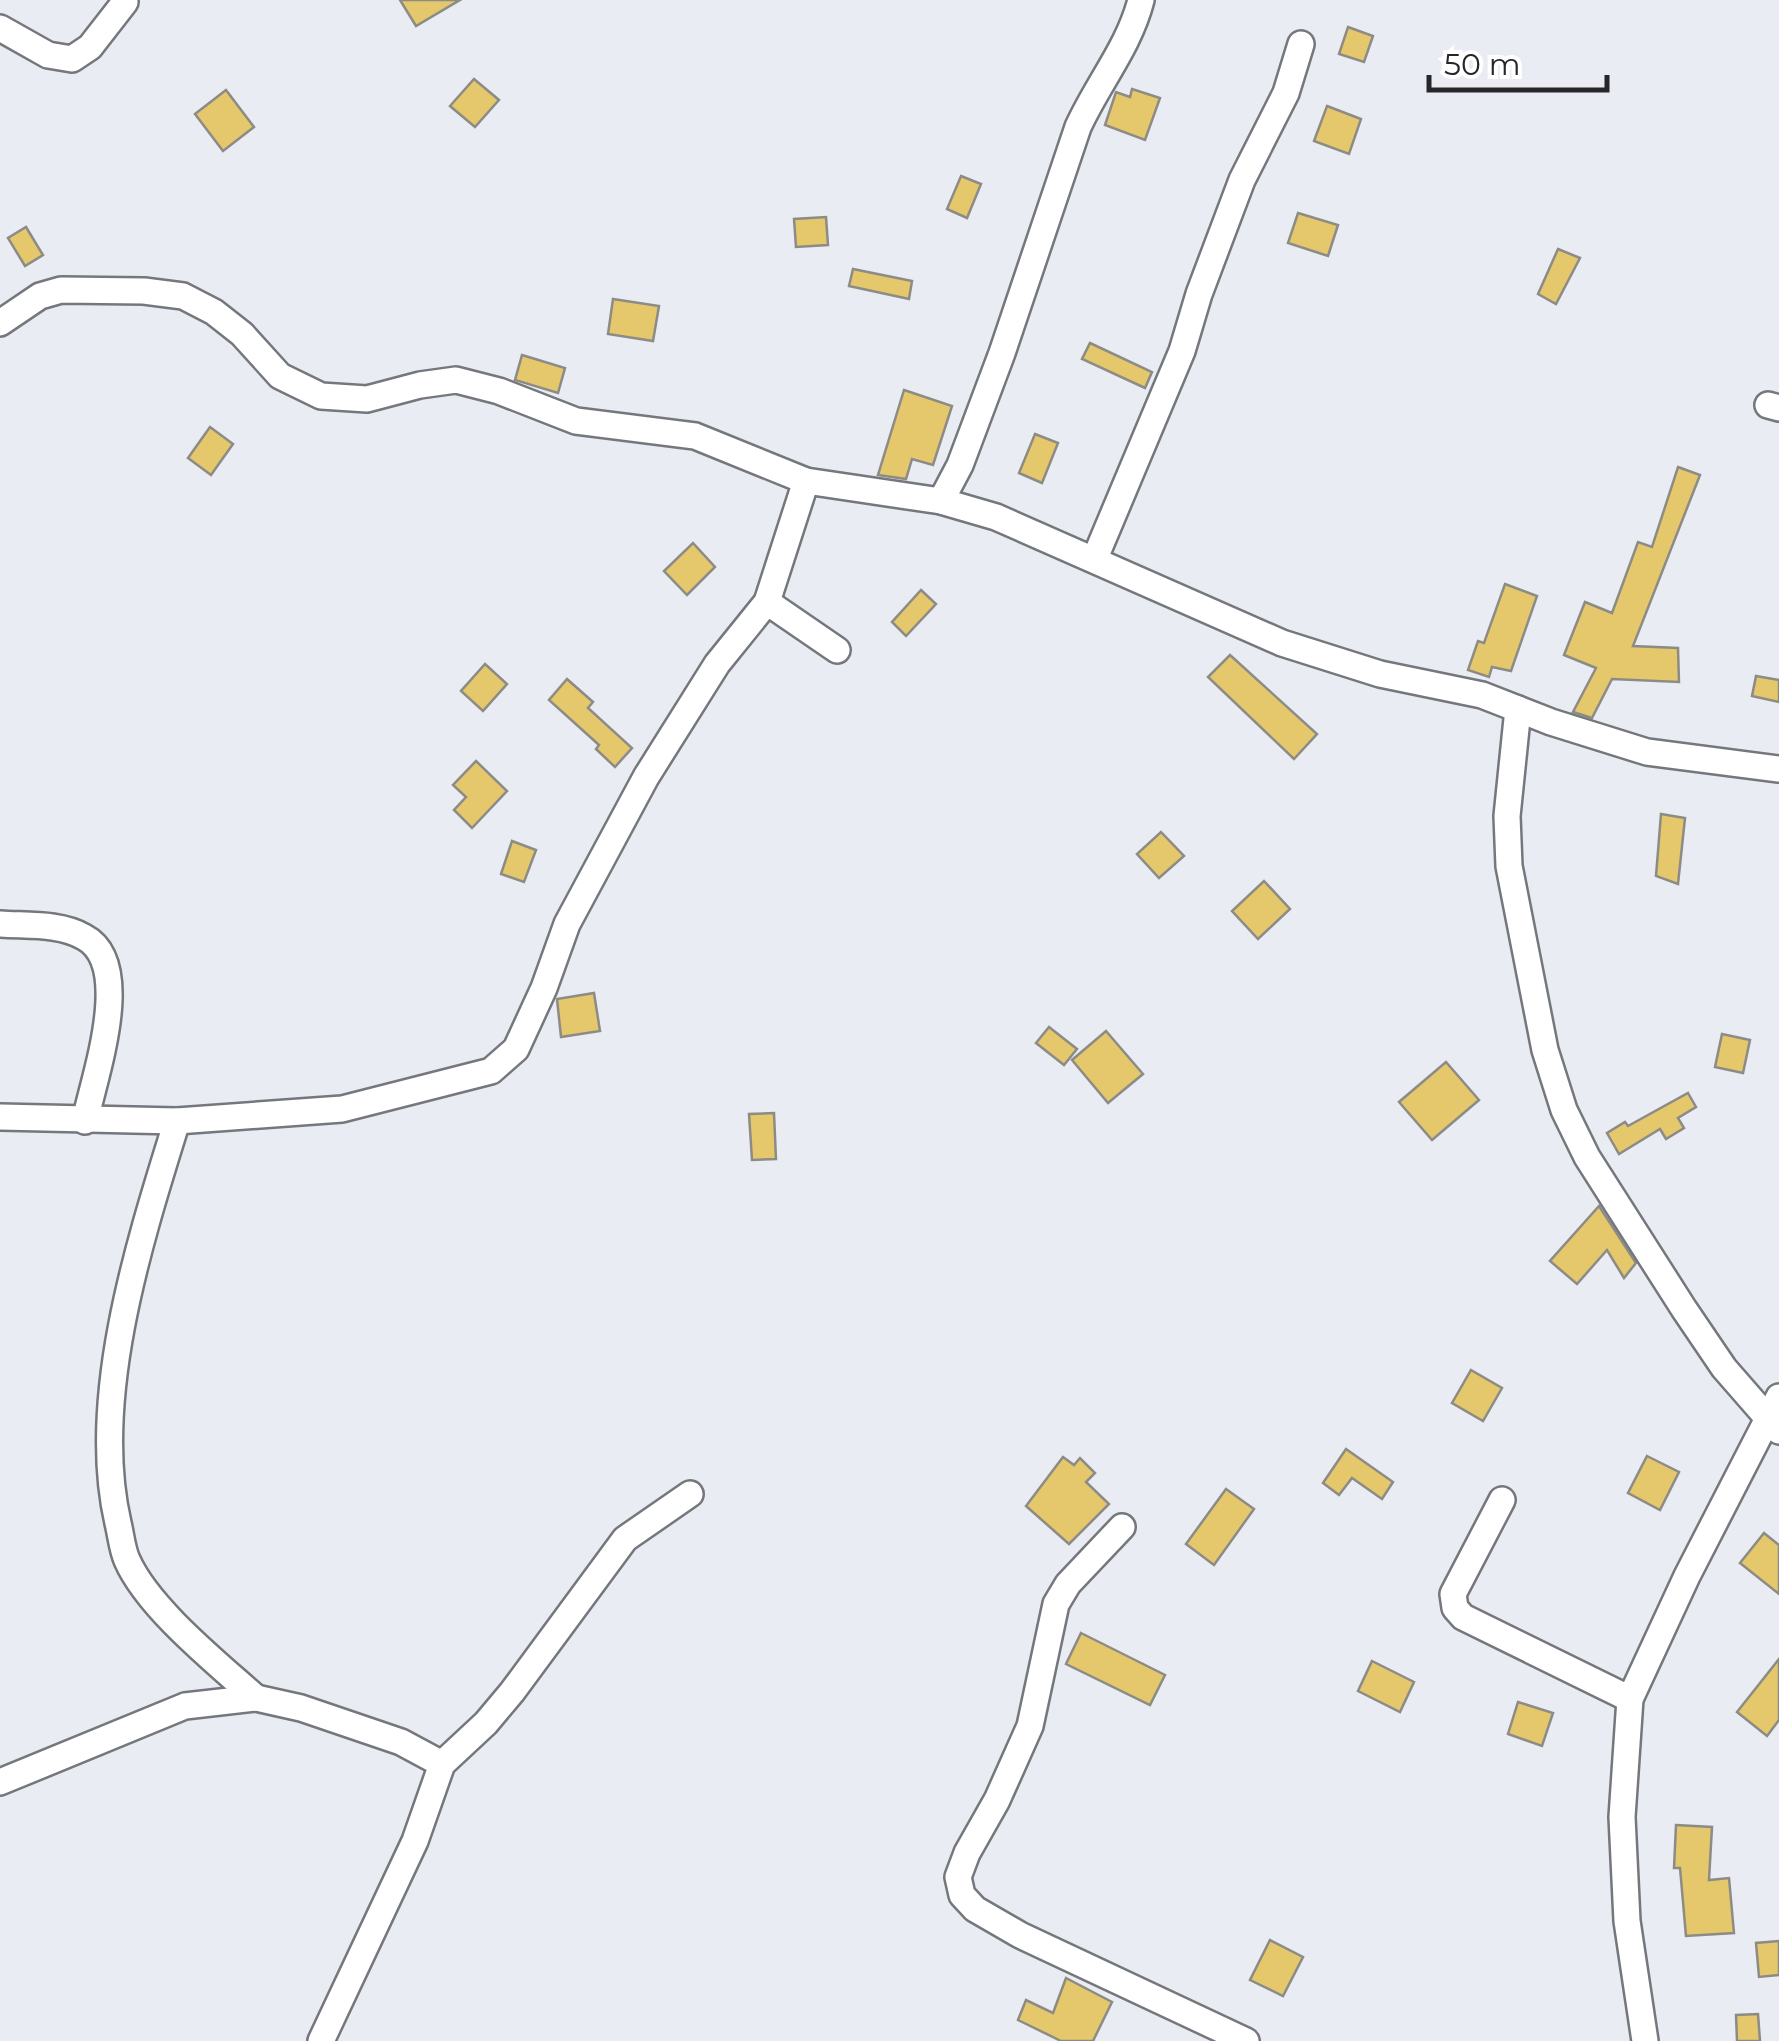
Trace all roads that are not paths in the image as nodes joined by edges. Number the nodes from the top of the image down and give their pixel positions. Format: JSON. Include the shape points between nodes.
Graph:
{"nodes":[{"id":1,"x":1141,"y":0,"type":"edge"},
{"id":2,"x":125,"y":2,"type":"edge"},
{"id":3,"x":0,"y":28,"type":"edge"},
{"id":4,"x":1300,"y":44,"type":"dead end"},
{"id":5,"x":0,"y":322,"type":"edge"},
{"id":6,"x":806,"y":481,"type":"junction"},
{"id":7,"x":941,"y":501,"type":"junction"},
{"id":8,"x":1094,"y":558,"type":"junction"},
{"id":9,"x":767,"y":602,"type":"junction"},
{"id":10,"x":837,"y":650,"type":"dead end"},
{"id":11,"x":1518,"y":709,"type":"junction"},
{"id":12,"x":1779,"y":769,"type":"edge"},
{"id":13,"x":0,"y":924,"type":"edge"},
{"id":14,"x":0,"y":1117,"type":"edge"},
{"id":15,"x":85,"y":1120,"type":"junction"},
{"id":16,"x":177,"y":1121,"type":"junction"},
{"id":17,"x":1776,"y":1416,"type":"edge"},
{"id":18,"x":690,"y":1494,"type":"dead end"},
{"id":19,"x":1502,"y":1500,"type":"dead end"},
{"id":20,"x":1122,"y":1527,"type":"dead end"},
{"id":21,"x":256,"y":1698,"type":"junction"},
{"id":22,"x":1630,"y":1699,"type":"junction"},
{"id":23,"x":442,"y":1764,"type":"junction"},
{"id":24,"x":0,"y":1782,"type":"edge"},
{"id":25,"x":322,"y":2041,"type":"edge"},
{"id":26,"x":1246,"y":2041,"type":"edge"},
{"id":27,"x":1645,"y":2041,"type":"edge"}],
"edges":[{"from":1,"to":7,"type":"street","via":[[1126,44],[1078,127],[1002,353]]},
{"from":2,"to":3,"type":"street","via":[[72,59],[48,55]]},
{"from":4,"to":8,"type":"street","via":[[1286,93],[1242,180],[1175,370]]},
{"from":5,"to":6,"type":"street","via":[[61,290],[183,296],[242,334],[280,376],[321,396],[367,400],[456,380],[576,421],[695,436]]},
{"from":6,"to":7,"type":"street"},
{"from":6,"to":9,"type":"street"},
{"from":7,"to":8,"type":"street","via":[[996,516]]},
{"from":8,"to":11,"type":"street","via":[[1282,644]]},
{"from":9,"to":10,"type":"street"},
{"from":9,"to":16,"type":"street","via":[[717,664],[646,777],[568,924],[516,1049],[491,1071],[342,1109]]},
{"from":11,"to":12,"type":"street","via":[[1647,752]]},
{"from":11,"to":17,"type":"street","via":[[1509,866],[1545,1050],[1564,1110],[1724,1368]]},
{"from":13,"to":15,"type":"street","via":[[63,928],[88,938],[110,974]]},
{"from":14,"to":15,"type":"street"},
{"from":15,"to":16,"type":"street"},
{"from":16,"to":21,"type":"street","via":[[124,1308],[110,1428],[113,1501],[127,1560],[163,1611]]},
{"from":17,"to":22,"type":"street","via":[[1687,1576]]},
{"from":18,"to":23,"type":"street","via":[[625,1539],[512,1692]]},
{"from":19,"to":22,"type":"street","via":[[1453,1594],[1455,1608],[1463,1618]]},
{"from":20,"to":26,"type":"street","via":[[1056,1604],[1030,1726],[958,1878],[962,1895],[1020,1935]]},
{"from":21,"to":23,"type":"street","via":[[400,1742]]},
{"from":21,"to":24,"type":"street","via":[[185,1706]]},
{"from":22,"to":27,"type":"street","via":[[1623,1834],[1627,1921]]},
{"from":23,"to":25,"type":"street","via":[[415,1841]]}]}
